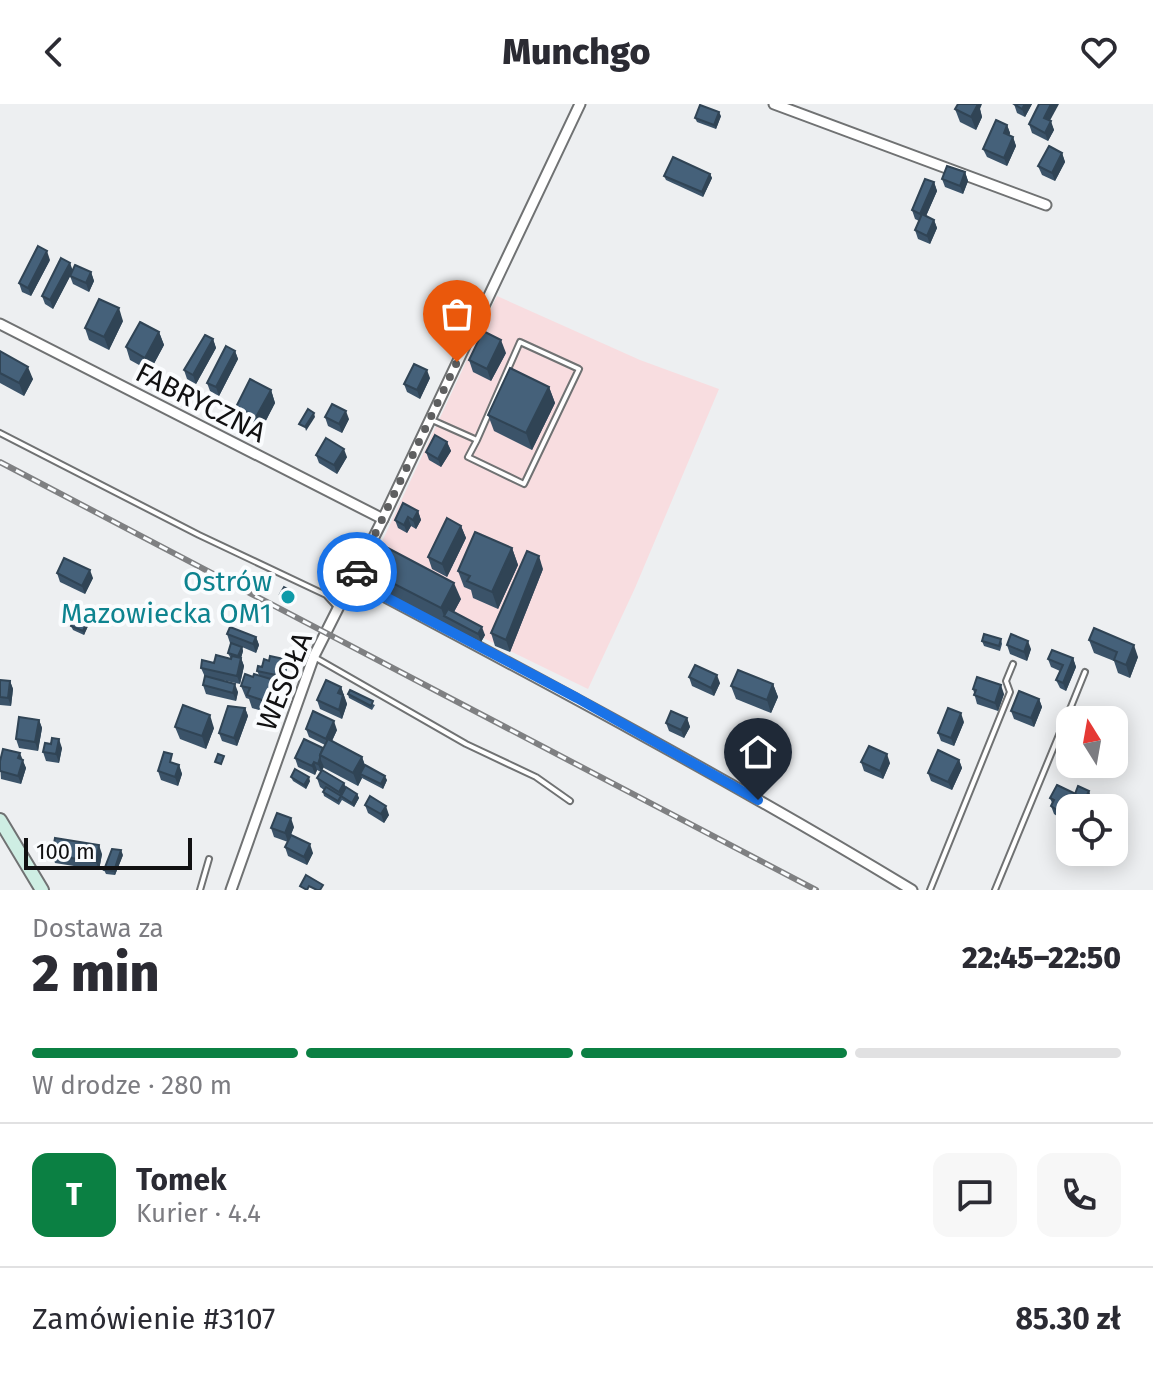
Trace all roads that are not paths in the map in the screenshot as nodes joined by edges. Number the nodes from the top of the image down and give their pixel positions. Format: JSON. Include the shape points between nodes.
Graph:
{"nodes":[{"id":1,"x":580,"y":104,"type":"edge"},
{"id":2,"x":774,"y":104,"type":"edge"},
{"id":3,"x":1046,"y":205,"type":"dead end"},
{"id":4,"x":0,"y":324,"type":"edge"},
{"id":5,"x":430,"y":420,"type":"junction"},
{"id":6,"x":0,"y":433,"type":"edge"},
{"id":7,"x":477,"y":440,"type":"junction"},
{"id":8,"x":383,"y":519,"type":"junction"},
{"id":9,"x":353,"y":580,"type":"junction"},
{"id":10,"x":338,"y":609,"type":"junction"},
{"id":11,"x":314,"y":656,"type":"junction"},
{"id":12,"x":1013,"y":664,"type":"dead end"},
{"id":13,"x":1085,"y":672,"type":"dead end"},
{"id":14,"x":1071,"y":706,"type":"edge"},
{"id":15,"x":1056,"y":742,"type":"edge"},
{"id":16,"x":570,"y":801,"type":"dead end"},
{"id":17,"x":0,"y":820,"type":"edge"},
{"id":18,"x":209,"y":859,"type":"dead end"},
{"id":19,"x":42,"y":890,"type":"edge"},
{"id":20,"x":200,"y":890,"type":"edge"},
{"id":21,"x":231,"y":890,"type":"edge"},
{"id":22,"x":912,"y":890,"type":"edge"},
{"id":23,"x":930,"y":890,"type":"edge"},
{"id":24,"x":995,"y":890,"type":"edge"}],
"edges":[{"from":1,"to":5,"type":"street","name":"WESOŁA"},
{"from":2,"to":3,"type":"street"},
{"from":4,"to":8,"type":"street","name":"FABRYCZNA"},
{"from":5,"to":7,"type":"lane"},
{"from":5,"to":8,"type":"street","name":"WESOŁA"},
{"from":6,"to":10,"type":"lane","via":[[326,595]]},
{"from":7,"to":7,"type":"lane","via":[[468,457],[524,484],[579,369],[520,342]]},
{"from":8,"to":9,"type":"street","name":"WESOŁA"},
{"from":9,"to":10,"type":"street","name":"WESOŁA"},
{"from":9,"to":22,"type":"street","via":[[577,698]]},
{"from":10,"to":11,"type":"street","name":"WESOŁA"},
{"from":11,"to":16,"type":"lane","via":[[466,744],[536,777]]},
{"from":11,"to":21,"type":"street","name":"WESOŁA"},
{"from":12,"to":23,"type":"lane","via":[[1006,681],[1010,692]]},
{"from":13,"to":14,"type":"lane"},
{"from":15,"to":24,"type":"lane"},
{"from":17,"to":19,"type":"main road"},
{"from":18,"to":20,"type":"lane"}]}
